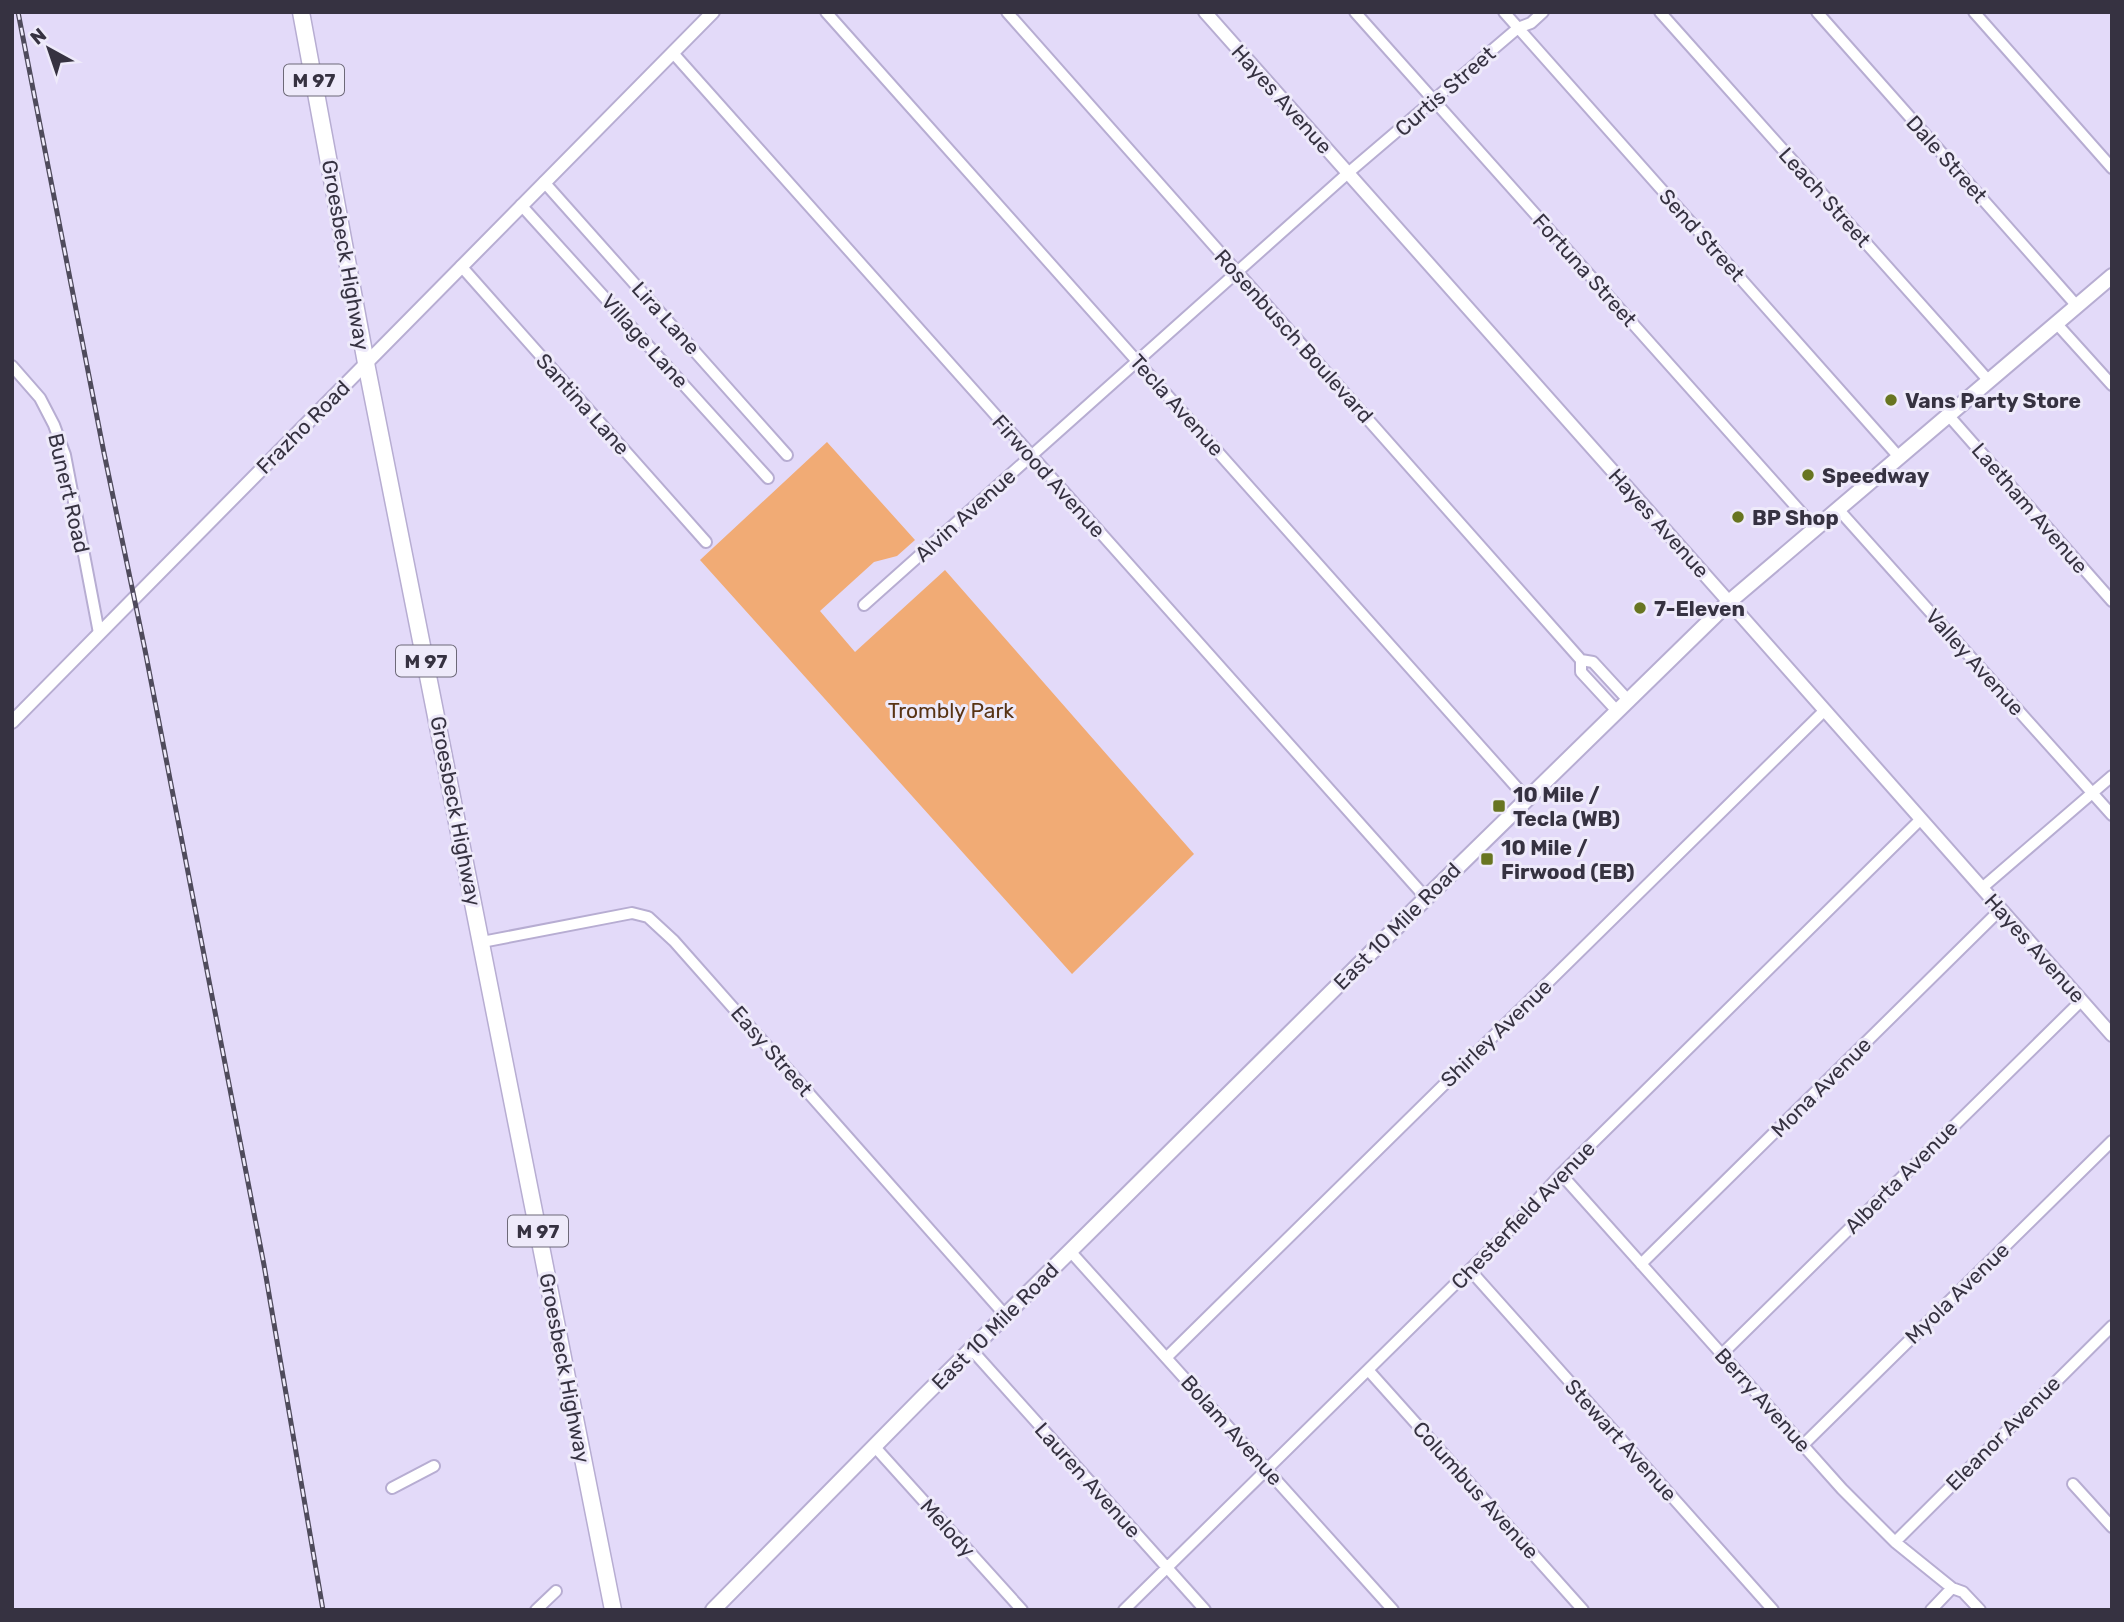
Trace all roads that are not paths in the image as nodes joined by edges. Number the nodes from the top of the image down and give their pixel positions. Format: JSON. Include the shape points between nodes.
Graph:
{"nodes":[{"id":1,"x":301,"y":12,"type":"edge"},
{"id":2,"x":713,"y":12,"type":"edge"},
{"id":3,"x":826,"y":12,"type":"edge"},
{"id":4,"x":1007,"y":12,"type":"edge"},
{"id":5,"x":1205,"y":12,"type":"edge"},
{"id":6,"x":1355,"y":12,"type":"edge"},
{"id":7,"x":1504,"y":12,"type":"edge"},
{"id":8,"x":1543,"y":12,"type":"edge"},
{"id":9,"x":1660,"y":12,"type":"edge"},
{"id":10,"x":1816,"y":12,"type":"edge"},
{"id":11,"x":1974,"y":12,"type":"edge"},
{"id":12,"x":1518,"y":28,"type":"junction"},
{"id":13,"x":673,"y":53,"type":"junction"},
{"id":14,"x":1434,"y":100,"type":"junction"},
{"id":15,"x":2112,"y":168,"type":"edge"},
{"id":16,"x":1348,"y":173,"type":"junction"},
{"id":17,"x":544,"y":182,"type":"junction"},
{"id":18,"x":521,"y":205,"type":"junction"},
{"id":19,"x":461,"y":266,"type":"junction"},
{"id":20,"x":1237,"y":272,"type":"junction"},
{"id":21,"x":2112,"y":276,"type":"edge"},
{"id":22,"x":2077,"y":306,"type":"junction"},
{"id":23,"x":2056,"y":323,"type":"junction"},
{"id":24,"x":1138,"y":362,"type":"junction"},
{"id":25,"x":366,"y":363,"type":"junction"},
{"id":26,"x":12,"y":366,"type":"edge"},
{"id":27,"x":1989,"y":381,"type":"junction"},
{"id":28,"x":2112,"y":385,"type":"edge"},
{"id":29,"x":1949,"y":416,"type":"junction"},
{"id":30,"x":787,"y":455,"type":"dead end"},
{"id":31,"x":1031,"y":456,"type":"junction"},
{"id":32,"x":1899,"y":457,"type":"junction"},
{"id":33,"x":768,"y":478,"type":"dead end"},
{"id":34,"x":1838,"y":509,"type":"junction"},
{"id":35,"x":1815,"y":528,"type":"junction"},
{"id":36,"x":706,"y":541,"type":"dead end"},
{"id":37,"x":1729,"y":601,"type":"junction"},
{"id":38,"x":2112,"y":601,"type":"edge"},
{"id":39,"x":864,"y":605,"type":"dead end"},
{"id":40,"x":99,"y":633,"type":"junction"},
{"id":41,"x":1581,"y":660,"type":"junction"},
{"id":42,"x":1628,"y":700,"type":"junction"},
{"id":43,"x":1616,"y":710,"type":"junction"},
{"id":44,"x":1825,"y":710,"type":"junction"},
{"id":45,"x":12,"y":722,"type":"edge"},
{"id":46,"x":2112,"y":776,"type":"edge"},
{"id":47,"x":2092,"y":792,"type":"junction"},
{"id":48,"x":1527,"y":799,"type":"junction"},
{"id":49,"x":2112,"y":815,"type":"edge"},
{"id":50,"x":1921,"y":819,"type":"junction"},
{"id":51,"x":1982,"y":888,"type":"junction"},
{"id":52,"x":1426,"y":898,"type":"junction"},
{"id":53,"x":2001,"y":909,"type":"junction"},
{"id":54,"x":482,"y":942,"type":"junction"},
{"id":55,"x":2081,"y":1001,"type":"junction"},
{"id":56,"x":2112,"y":1035,"type":"edge"},
{"id":57,"x":2112,"y":1141,"type":"edge"},
{"id":58,"x":1561,"y":1174,"type":"junction"},
{"id":59,"x":1070,"y":1251,"type":"junction"},
{"id":60,"x":1641,"y":1264,"type":"junction"},
{"id":61,"x":1470,"y":1270,"type":"junction"},
{"id":62,"x":1005,"y":1315,"type":"junction"},
{"id":63,"x":2112,"y":1326,"type":"edge"},
{"id":64,"x":971,"y":1349,"type":"junction"},
{"id":65,"x":1721,"y":1354,"type":"junction"},
{"id":66,"x":1167,"y":1357,"type":"junction"},
{"id":67,"x":1369,"y":1371,"type":"junction"},
{"id":68,"x":1803,"y":1445,"type":"junction"},
{"id":69,"x":874,"y":1446,"type":"junction"},
{"id":70,"x":434,"y":1466,"type":"dead end"},
{"id":71,"x":1268,"y":1470,"type":"junction"},
{"id":72,"x":2073,"y":1484,"type":"dead end"},
{"id":73,"x":392,"y":1488,"type":"dead end"},
{"id":74,"x":2112,"y":1527,"type":"edge"},
{"id":75,"x":1895,"y":1542,"type":"junction"},
{"id":76,"x":1167,"y":1567,"type":"junction"},
{"id":77,"x":1952,"y":1588,"type":"junction"},
{"id":78,"x":556,"y":1591,"type":"dead end"},
{"id":79,"x":536,"y":1610,"type":"edge"},
{"id":80,"x":613,"y":1610,"type":"edge"},
{"id":81,"x":713,"y":1610,"type":"edge"},
{"id":82,"x":1022,"y":1610,"type":"edge"},
{"id":83,"x":1124,"y":1610,"type":"edge"},
{"id":84,"x":1205,"y":1610,"type":"edge"},
{"id":85,"x":1393,"y":1610,"type":"edge"},
{"id":86,"x":1583,"y":1610,"type":"edge"},
{"id":87,"x":1773,"y":1610,"type":"edge"},
{"id":88,"x":1930,"y":1610,"type":"edge"},
{"id":89,"x":1980,"y":1610,"type":"edge"}],
"edges":[{"from":1,"to":25,"type":"main road","name":"Groesbeck Highway","number":"M 97"},
{"from":2,"to":13,"type":"street","name":"Frazho Road"},
{"from":3,"to":24,"type":"street","name":"Tecla Avenue"},
{"from":4,"to":20,"type":"street","name":"Rosenbusch Boulevard"},
{"from":5,"to":16,"type":"street","name":"Hayes Avenue"},
{"from":6,"to":14,"type":"street","name":"Fortuna Street"},
{"from":7,"to":12,"type":"street","name":"Send Street"},
{"from":8,"to":12,"type":"street","name":"Curtis Street"},
{"from":9,"to":27,"type":"street","name":"Leach Street"},
{"from":10,"to":22,"type":"street","name":"Dale Street"},
{"from":11,"to":15,"type":"street"},
{"from":12,"to":14,"type":"street","name":"Curtis Street"},
{"from":12,"to":32,"type":"street","name":"Send Street"},
{"from":13,"to":17,"type":"street","name":"Frazho Road"},
{"from":13,"to":31,"type":"street","name":"Firwood Avenue"},
{"from":14,"to":16,"type":"street","name":"Curtis Street"},
{"from":14,"to":35,"type":"street","name":"Fortuna Street"},
{"from":16,"to":20,"type":"street","name":"Alvin Avenue"},
{"from":16,"to":37,"type":"street","name":"Hayes Avenue"},
{"from":17,"to":18,"type":"street","name":"Frazho Road"},
{"from":17,"to":30,"type":"street","name":"Lira Lane"},
{"from":18,"to":19,"type":"street","name":"Frazho Road"},
{"from":18,"to":33,"type":"street","name":"Village Lane"},
{"from":19,"to":25,"type":"street","name":"Frazho Road"},
{"from":19,"to":36,"type":"street","name":"Santina Lane"},
{"from":20,"to":24,"type":"street","name":"Alvin Avenue"},
{"from":20,"to":41,"type":"street","name":"Rosenbusch Boulevard"},
{"from":21,"to":22,"type":"main road","name":"East 10 Mile Road"},
{"from":22,"to":23,"type":"main road","name":"East 10 Mile Road"},
{"from":23,"to":27,"type":"main road","name":"East 10 Mile Road"},
{"from":23,"to":28,"type":"street"},
{"from":24,"to":31,"type":"street","name":"Alvin Avenue"},
{"from":24,"to":48,"type":"street","name":"Tecla Avenue"},
{"from":25,"to":40,"type":"street","name":"Frazho Road"},
{"from":25,"to":54,"type":"main road","name":"Groesbeck Highway","number":"M 97"},
{"from":26,"to":40,"type":"street","name":"Bunert Road","via":[[40,398],[62,446]]},
{"from":27,"to":29,"type":"main road","name":"East 10 Mile Road"},
{"from":29,"to":32,"type":"main road","name":"East 10 Mile Road"},
{"from":29,"to":38,"type":"street","name":"Laetham Avenue"},
{"from":31,"to":39,"type":"street","name":"Alvin Avenue"},
{"from":31,"to":52,"type":"street","name":"Firwood Avenue"},
{"from":32,"to":34,"type":"main road","name":"East 10 Mile Road"},
{"from":34,"to":35,"type":"main road","name":"East 10 Mile Road"},
{"from":34,"to":47,"type":"street","name":"Valley Avenue"},
{"from":35,"to":37,"type":"main road","name":"East 10 Mile Road"},
{"from":37,"to":42,"type":"main road","name":"East 10 Mile Road"},
{"from":37,"to":44,"type":"street","name":"Hayes Avenue"},
{"from":40,"to":45,"type":"street","name":"Frazho Road"},
{"from":41,"to":42,"type":"street","name":"Rosenbusch Boulevard","via":[[1592,662]]},
{"from":41,"to":43,"type":"street","name":"Rosenbusch Boulevard","via":[[1581,671]]},
{"from":42,"to":43,"type":"main road","name":"East 10 Mile Road"},
{"from":43,"to":48,"type":"main road","name":"East 10 Mile Road"},
{"from":44,"to":50,"type":"street","name":"Hayes Avenue"},
{"from":44,"to":66,"type":"street","name":"Shirley Avenue"},
{"from":46,"to":47,"type":"street"},
{"from":47,"to":49,"type":"street","name":"Valley Avenue"},
{"from":47,"to":51,"type":"street"},
{"from":48,"to":52,"type":"main road","name":"East 10 Mile Road"},
{"from":50,"to":51,"type":"street","name":"Hayes Avenue"},
{"from":50,"to":58,"type":"street","name":"Chesterfield Avenue"},
{"from":51,"to":53,"type":"street","name":"Hayes Avenue"},
{"from":52,"to":59,"type":"main road","name":"East 10 Mile Road"},
{"from":53,"to":55,"type":"street","name":"Hayes Avenue"},
{"from":53,"to":60,"type":"street","name":"Mona Avenue"},
{"from":54,"to":62,"type":"street","name":"Easy Street","via":[[632,913],[648,917]]},
{"from":54,"to":80,"type":"main road","name":"Groesbeck Highway","number":"M 97"},
{"from":55,"to":56,"type":"street","name":"Hayes Avenue"},
{"from":55,"to":65,"type":"street","name":"Alberta Avenue"},
{"from":57,"to":68,"type":"street","name":"Myola Avenue"},
{"from":58,"to":60,"type":"street","name":"Berry Avenue"},
{"from":58,"to":61,"type":"street","name":"Chesterfield Avenue"},
{"from":59,"to":62,"type":"main road","name":"East 10 Mile Road"},
{"from":59,"to":66,"type":"street","name":"Bolam Avenue"},
{"from":60,"to":65,"type":"street","name":"Berry Avenue"},
{"from":61,"to":67,"type":"street","name":"Chesterfield Avenue"},
{"from":61,"to":87,"type":"street","name":"Stewart Avenue"},
{"from":62,"to":64,"type":"main road","name":"East 10 Mile Road"},
{"from":63,"to":75,"type":"street","name":"Eleanor Avenue"},
{"from":64,"to":69,"type":"main road","name":"East 10 Mile Road"},
{"from":64,"to":76,"type":"street","name":"Lauren Avenue"},
{"from":65,"to":68,"type":"street","name":"Berry Avenue"},
{"from":66,"to":71,"type":"street","name":"Bolam Avenue"},
{"from":67,"to":71,"type":"street","name":"Chesterfield Avenue"},
{"from":67,"to":86,"type":"street","name":"Columbus Avenue"},
{"from":68,"to":75,"type":"street","name":"Berry Avenue"},
{"from":69,"to":81,"type":"main road","name":"East 10 Mile Road"},
{"from":69,"to":82,"type":"street","name":"Melody"},
{"from":70,"to":73,"type":"street"},
{"from":71,"to":76,"type":"street","name":"Chesterfield Avenue"},
{"from":71,"to":85,"type":"street","name":"Bolam Avenue"},
{"from":72,"to":74,"type":"street"},
{"from":75,"to":77,"type":"street","name":"Berry Avenue"},
{"from":76,"to":83,"type":"street","name":"Chesterfield Avenue"},
{"from":76,"to":84,"type":"street","name":"Lauren Avenue"},
{"from":77,"to":88,"type":"street"},
{"from":77,"to":89,"type":"street","name":"Berry Avenue","via":[[1963,1592]]},
{"from":78,"to":79,"type":"street"}]}
